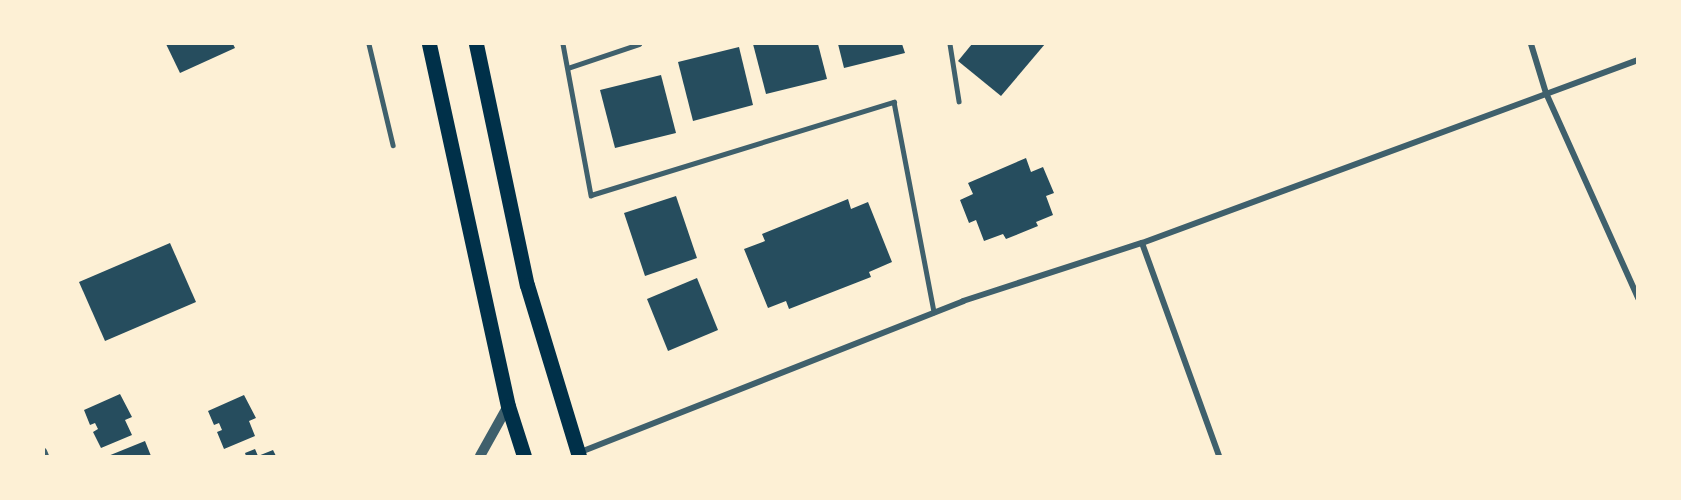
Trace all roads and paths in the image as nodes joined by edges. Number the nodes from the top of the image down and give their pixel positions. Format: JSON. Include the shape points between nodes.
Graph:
{"nodes":[{"id":1,"x":369,"y":44,"type":"edge"},
{"id":2,"x":429,"y":44,"type":"edge"},
{"id":3,"x":476,"y":44,"type":"edge"},
{"id":4,"x":563,"y":44,"type":"edge"},
{"id":5,"x":639,"y":44,"type":"edge"},
{"id":6,"x":950,"y":44,"type":"edge"},
{"id":7,"x":1531,"y":44,"type":"edge"},
{"id":8,"x":1638,"y":60,"type":"edge"},
{"id":9,"x":568,"y":68,"type":"junction"},
{"id":10,"x":1545,"y":93,"type":"junction"},
{"id":11,"x":959,"y":101,"type":"dead end"},
{"id":12,"x":393,"y":145,"type":"dead end"},
{"id":13,"x":1142,"y":243,"type":"junction"},
{"id":14,"x":1638,"y":298,"type":"edge"},
{"id":15,"x":934,"y":312,"type":"junction"},
{"id":16,"x":508,"y":406,"type":"junction"},
{"id":17,"x":44,"y":451,"type":"edge"},
{"id":18,"x":579,"y":455,"type":"edge"},
{"id":19,"x":46,"y":456,"type":"edge"},
{"id":20,"x":480,"y":456,"type":"edge"},
{"id":21,"x":524,"y":456,"type":"edge"},
{"id":22,"x":1219,"y":456,"type":"edge"}],
"edges":[{"from":1,"to":12,"type":"lane"},
{"from":2,"to":16,"type":"main road"},
{"from":3,"to":18,"type":"main road","via":[[527,285]]},
{"from":4,"to":9,"type":"lane"},
{"from":5,"to":9,"type":"lane"},
{"from":6,"to":11,"type":"lane"},
{"from":7,"to":10,"type":"street"},
{"from":8,"to":10,"type":"street"},
{"from":9,"to":15,"type":"lane","via":[[591,195],[894,102]]},
{"from":10,"to":13,"type":"street"},
{"from":10,"to":14,"type":"street"},
{"from":13,"to":15,"type":"street"},
{"from":13,"to":22,"type":"street"},
{"from":15,"to":18,"type":"street"},
{"from":16,"to":20,"type":"street"},
{"from":16,"to":21,"type":"main road"},
{"from":17,"to":19,"type":"street"}]}
